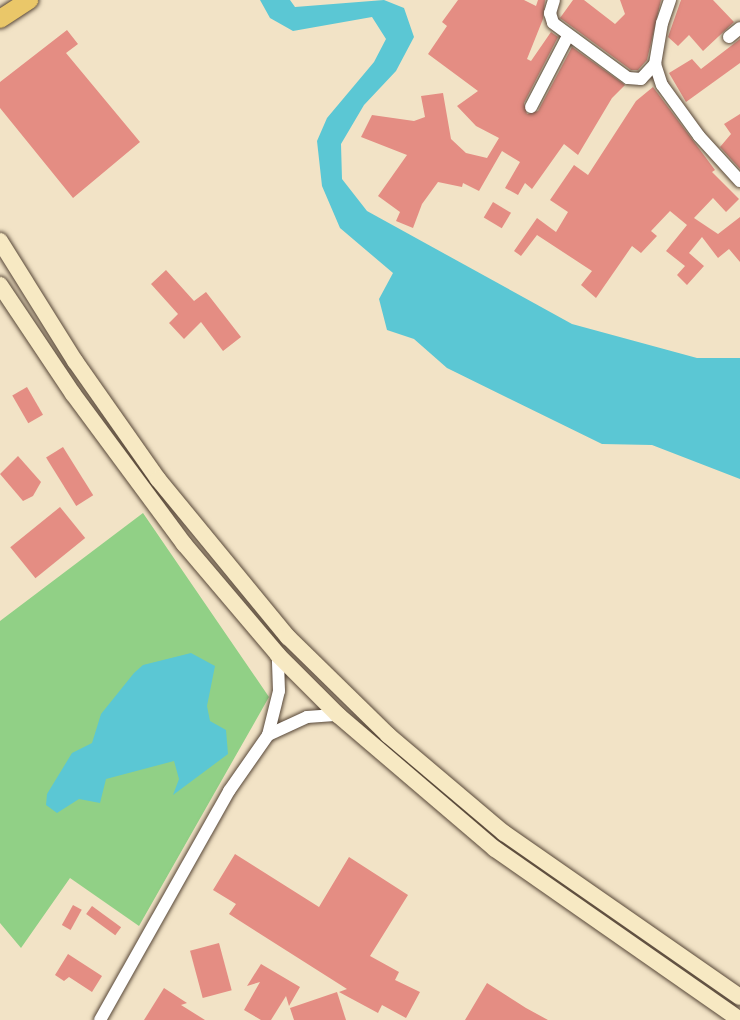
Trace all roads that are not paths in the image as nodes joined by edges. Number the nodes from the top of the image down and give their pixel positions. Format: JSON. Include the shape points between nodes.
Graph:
{"nodes":[{"id":1,"x":7,"y":0,"type":"edge"},
{"id":2,"x":28,"y":0,"type":"edge"},
{"id":3,"x":554,"y":0,"type":"edge"},
{"id":4,"x":670,"y":0,"type":"edge"},
{"id":5,"x":0,"y":5,"type":"edge"},
{"id":6,"x":0,"y":19,"type":"edge"},
{"id":7,"x":740,"y":28,"type":"edge"},
{"id":8,"x":568,"y":36,"type":"junction"},
{"id":9,"x":729,"y":37,"type":"dead end"},
{"id":10,"x":655,"y":64,"type":"junction"},
{"id":11,"x":531,"y":107,"type":"dead end"},
{"id":12,"x":740,"y":181,"type":"edge"},
{"id":13,"x":0,"y":241,"type":"edge"},
{"id":14,"x":0,"y":285,"type":"edge"},
{"id":15,"x":278,"y":655,"type":"junction"},
{"id":16,"x":338,"y":715,"type":"junction"},
{"id":17,"x":268,"y":735,"type":"junction"},
{"id":18,"x":740,"y":997,"type":"edge"},
{"id":19,"x":99,"y":1020,"type":"edge"},
{"id":20,"x":740,"y":1020,"type":"edge"}],
"edges":[{"from":1,"to":5,"type":"main road"},
{"from":2,"to":6,"type":"main road"},
{"from":3,"to":8,"type":"street","via":[[550,13],[553,23]]},
{"from":4,"to":10,"type":"street"},
{"from":7,"to":9,"type":"street"},
{"from":8,"to":10,"type":"street","via":[[636,81]]},
{"from":8,"to":11,"type":"street"},
{"from":10,"to":12,"type":"street","via":[[662,85],[699,136]]},
{"from":13,"to":18,"type":"main road","via":[[75,361],[158,479],[288,637],[388,735],[504,833]]},
{"from":14,"to":15,"type":"main road","via":[[136,483],[224,595]]},
{"from":15,"to":16,"type":"main road"},
{"from":15,"to":17,"type":"street","via":[[279,691]]},
{"from":16,"to":17,"type":"street","via":[[307,717]]},
{"from":16,"to":20,"type":"main road","via":[[495,849]]},
{"from":17,"to":19,"type":"street","via":[[229,791]]}]}
